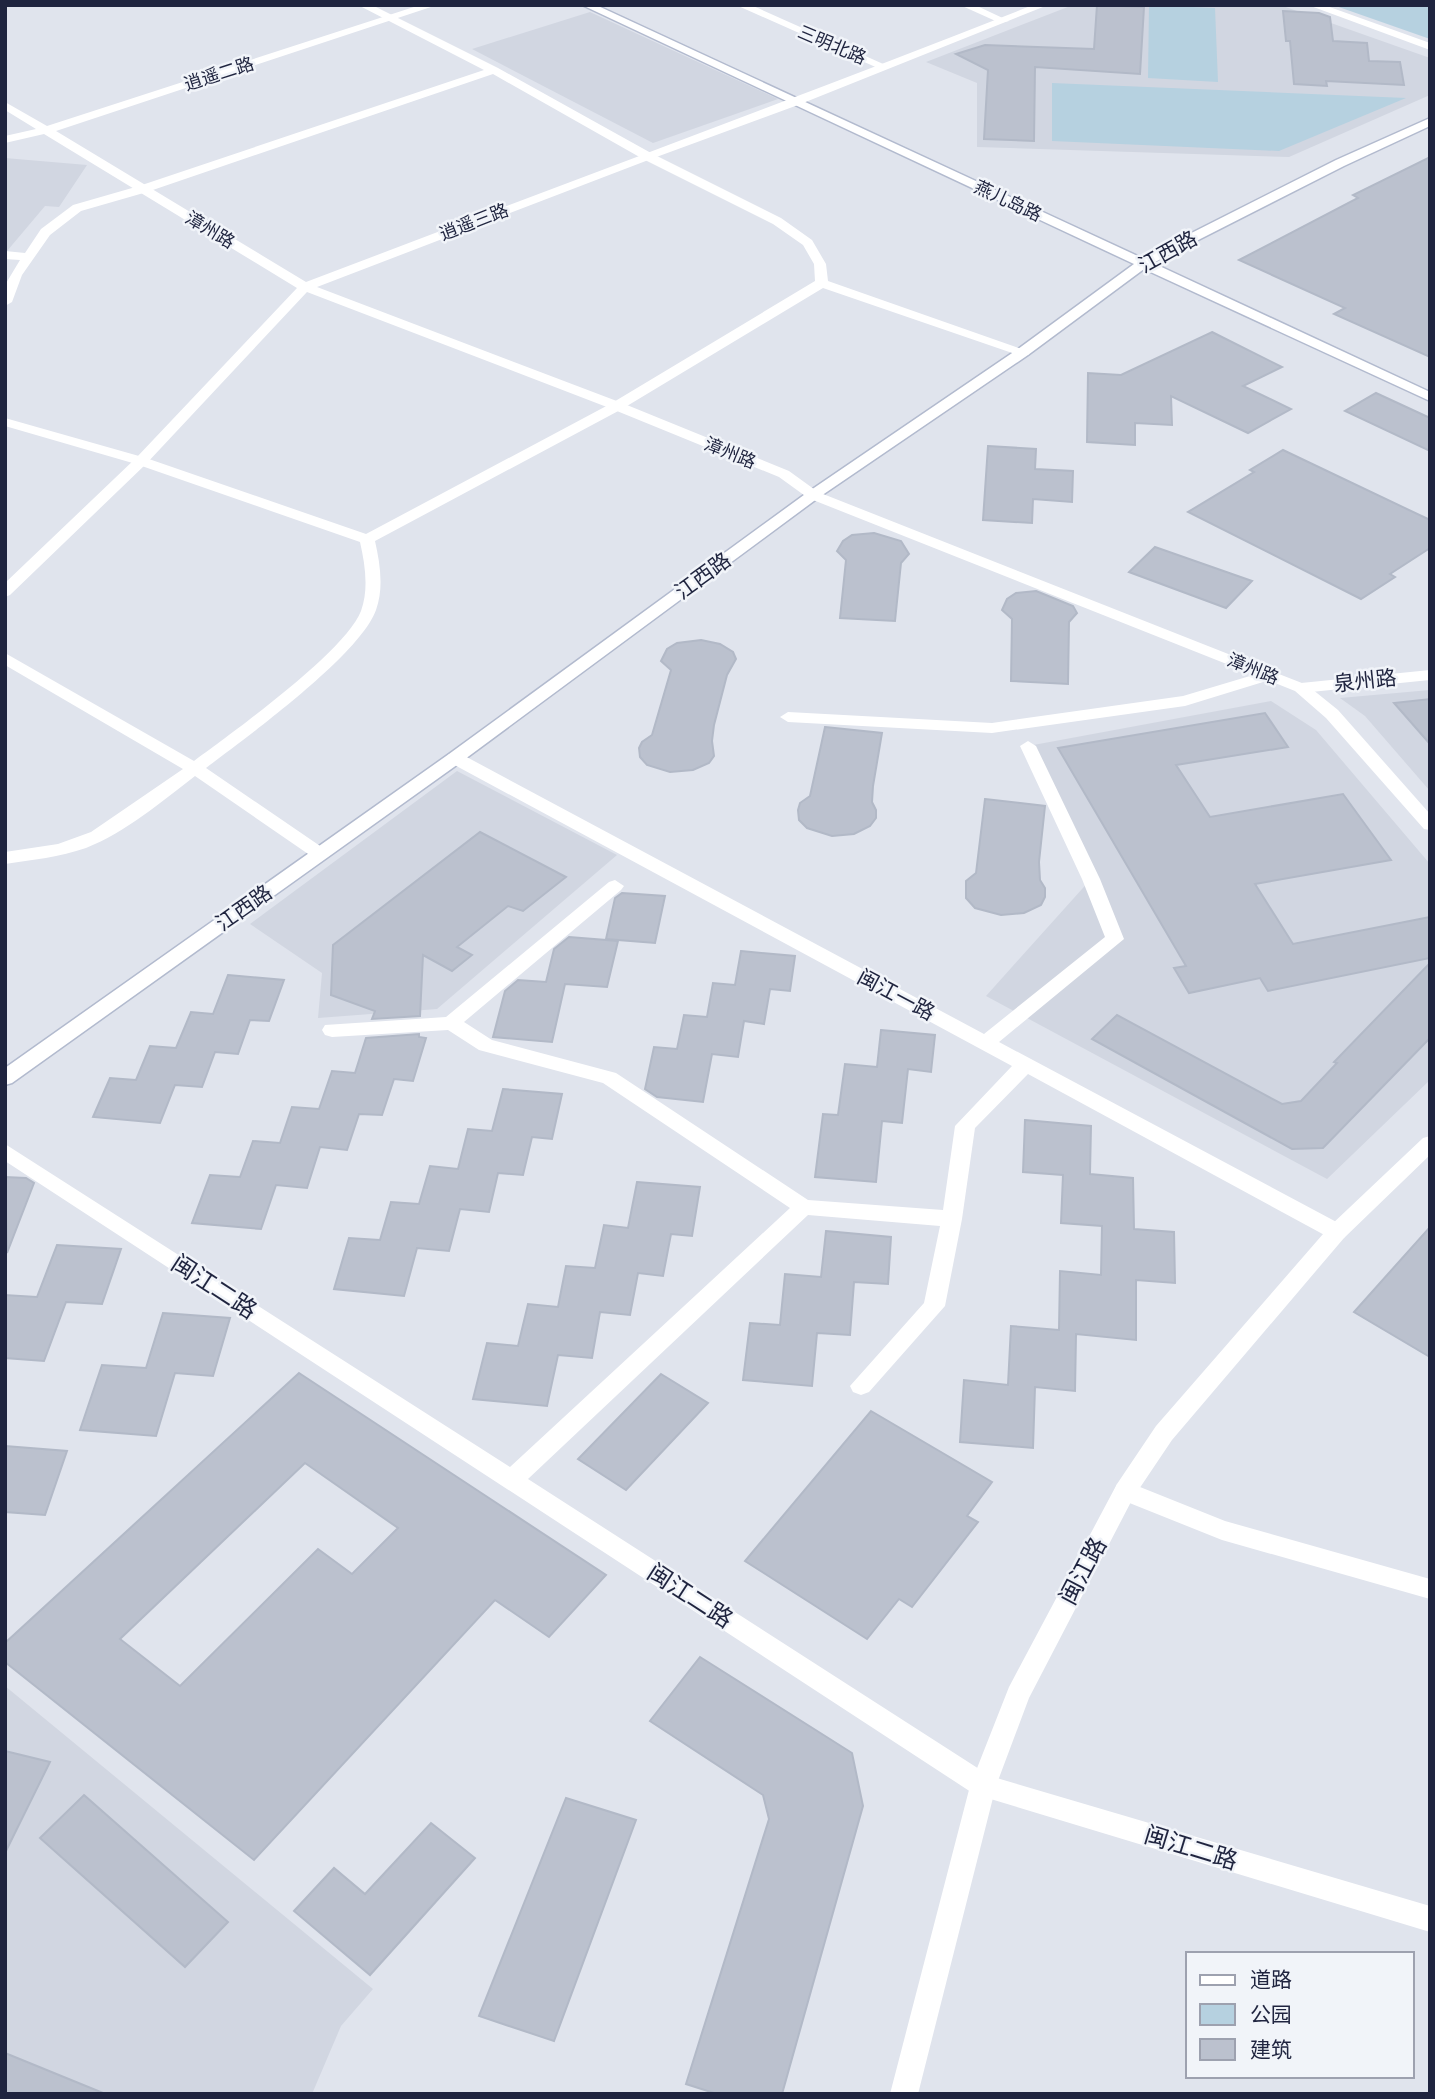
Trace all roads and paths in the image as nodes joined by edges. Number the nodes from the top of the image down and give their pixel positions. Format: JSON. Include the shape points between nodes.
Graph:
{"nodes":[{"id":1,"x":363,"y":5,"type":"edge"},
{"id":2,"x":432,"y":5,"type":"edge"},
{"id":3,"x":587,"y":5,"type":"edge"},
{"id":4,"x":609,"y":5,"type":"edge"},
{"id":5,"x":741,"y":5,"type":"edge"},
{"id":6,"x":965,"y":5,"type":"edge"},
{"id":7,"x":1043,"y":5,"type":"edge"},
{"id":8,"x":1313,"y":5,"type":"edge"},
{"id":9,"x":389,"y":19,"type":"junction"},
{"id":10,"x":1004,"y":20,"type":"junction"},
{"id":11,"x":1430,"y":47,"type":"edge"},
{"id":12,"x":884,"y":67,"type":"junction"},
{"id":13,"x":494,"y":70,"type":"junction"},
{"id":14,"x":808,"y":98,"type":"junction"},
{"id":15,"x":794,"y":103,"type":"junction"},
{"id":16,"x":5,"y":104,"type":"edge"},
{"id":17,"x":1430,"y":121,"type":"edge"},
{"id":18,"x":46,"y":130,"type":"junction"},
{"id":19,"x":5,"y":140,"type":"edge"},
{"id":20,"x":647,"y":156,"type":"junction"},
{"id":21,"x":143,"y":189,"type":"junction"},
{"id":22,"x":5,"y":255,"type":"edge"},
{"id":23,"x":29,"y":257,"type":"junction"},
{"id":24,"x":1149,"y":260,"type":"junction"},
{"id":25,"x":822,"y":283,"type":"junction"},
{"id":26,"x":305,"y":287,"type":"junction"},
{"id":27,"x":5,"y":302,"type":"edge"},
{"id":28,"x":1023,"y":352,"type":"junction"},
{"id":29,"x":1430,"y":383,"type":"edge"},
{"id":30,"x":1430,"y":397,"type":"edge"},
{"id":31,"x":617,"y":407,"type":"junction"},
{"id":32,"x":5,"y":422,"type":"edge"},
{"id":33,"x":141,"y":461,"type":"junction"},
{"id":34,"x":813,"y":495,"type":"junction"},
{"id":35,"x":367,"y":539,"type":"junction"},
{"id":36,"x":5,"y":592,"type":"edge"},
{"id":37,"x":5,"y":658,"type":"edge"},
{"id":38,"x":1270,"y":675,"type":"junction"},
{"id":39,"x":1430,"y":675,"type":"edge"},
{"id":40,"x":1301,"y":688,"type":"junction"},
{"id":41,"x":788,"y":717,"type":"dead end"},
{"id":42,"x":1028,"y":746,"type":"dead end"},
{"id":43,"x":455,"y":758,"type":"junction"},
{"id":44,"x":196,"y":769,"type":"junction"},
{"id":45,"x":1430,"y":825,"type":"edge"},
{"id":46,"x":320,"y":854,"type":"junction"},
{"id":47,"x":5,"y":858,"type":"edge"},
{"id":48,"x":615,"y":886,"type":"dead end"},
{"id":49,"x":451,"y":1023,"type":"junction"},
{"id":50,"x":332,"y":1030,"type":"dead end"},
{"id":51,"x":985,"y":1043,"type":"junction"},
{"id":52,"x":1025,"y":1065,"type":"junction"},
{"id":53,"x":5,"y":1078,"type":"edge"},
{"id":54,"x":1430,"y":1143,"type":"edge"},
{"id":55,"x":5,"y":1151,"type":"edge"},
{"id":56,"x":804,"y":1207,"type":"junction"},
{"id":57,"x":952,"y":1219,"type":"junction"},
{"id":58,"x":1338,"y":1233,"type":"junction"},
{"id":59,"x":861,"y":1386,"type":"dead end"},
{"id":60,"x":512,"y":1480,"type":"junction"},
{"id":61,"x":1125,"y":1491,"type":"junction"},
{"id":62,"x":1430,"y":1589,"type":"edge"},
{"id":63,"x":983,"y":1786,"type":"junction"},
{"id":64,"x":1430,"y":1919,"type":"edge"},
{"id":65,"x":904,"y":2094,"type":"edge"}],
"edges":[{"from":1,"to":9,"type":"street"},
{"from":2,"to":9,"type":"street","name":"逍遥二路"},
{"from":3,"to":15,"type":"street","name":"燕儿岛路"},
{"from":4,"to":14,"type":"street","name":"燕儿岛路"},
{"from":5,"to":12,"type":"street","name":"三明北路"},
{"from":6,"to":10,"type":"street"},
{"from":7,"to":10,"type":"street","name":"逍遥三路"},
{"from":8,"to":11,"type":"street"},
{"from":9,"to":13,"type":"street"},
{"from":9,"to":18,"type":"street","name":"逍遥二路"},
{"from":10,"to":12,"type":"street","name":"逍遥三路"},
{"from":12,"to":14,"type":"street","name":"逍遥三路"},
{"from":13,"to":20,"type":"street"},
{"from":13,"to":21,"type":"street"},
{"from":14,"to":15,"type":"street","name":"逍遥三路"},
{"from":14,"to":24,"type":"street","name":"燕儿岛路"},
{"from":15,"to":20,"type":"street","name":"逍遥三路"},
{"from":15,"to":24,"type":"street","name":"燕儿岛路"},
{"from":16,"to":18,"type":"street","name":"漳州路"},
{"from":17,"to":24,"type":"street","name":"江西路"},
{"from":18,"to":19,"type":"street","name":"逍遥二路"},
{"from":18,"to":21,"type":"street","name":"漳州路"},
{"from":20,"to":25,"type":"street","via":[[776,221],[808,243],[820,264]]},
{"from":20,"to":26,"type":"street","name":"逍遥三路"},
{"from":21,"to":23,"type":"street","via":[[77,208],[45,232]]},
{"from":21,"to":26,"type":"street","name":"漳州路"},
{"from":22,"to":23,"type":"street"},
{"from":23,"to":27,"type":"street"},
{"from":24,"to":28,"type":"street","name":"江西路"},
{"from":24,"to":29,"type":"street","name":"燕儿岛路"},
{"from":24,"to":30,"type":"street","name":"燕儿岛路"},
{"from":25,"to":28,"type":"street"},
{"from":25,"to":31,"type":"street"},
{"from":26,"to":31,"type":"street","name":"漳州路"},
{"from":26,"to":33,"type":"street","name":"逍遥三路"},
{"from":28,"to":34,"type":"street","name":"江西路"},
{"from":31,"to":34,"type":"street","name":"漳州路","via":[[784,474]]},
{"from":31,"to":35,"type":"street"},
{"from":32,"to":33,"type":"street"},
{"from":33,"to":35,"type":"street"},
{"from":33,"to":36,"type":"street","name":"逍遥三路"},
{"from":34,"to":38,"type":"street","name":"漳州路"},
{"from":34,"to":43,"type":"street","name":"江西路"},
{"from":35,"to":44,"type":"street","via":[[373,564],[370,606],[364,621],[347,643],[285,698]]},
{"from":37,"to":44,"type":"street"},
{"from":38,"to":40,"type":"street","name":"漳州路"},
{"from":38,"to":41,"type":"street","via":[[1185,701],[992,728]]},
{"from":39,"to":40,"type":"street","name":"泉州路"},
{"from":40,"to":45,"type":"street","name":"漳州路","via":[[1332,715]]},
{"from":42,"to":51,"type":"street","via":[[1115,939]]},
{"from":43,"to":46,"type":"street","name":"江西路"},
{"from":43,"to":51,"type":"street","name":"闽江一路"},
{"from":44,"to":46,"type":"street"},
{"from":44,"to":47,"type":"street","via":[[89,840],[62,850]]},
{"from":46,"to":53,"type":"street","name":"江西路"},
{"from":48,"to":49,"type":"street"},
{"from":49,"to":50,"type":"street"},
{"from":49,"to":56,"type":"street","via":[[486,1045],[609,1079]]},
{"from":51,"to":52,"type":"street","name":"闽江一路"},
{"from":52,"to":57,"type":"street","via":[[965,1126]]},
{"from":52,"to":58,"type":"street","name":"闽江一路"},
{"from":54,"to":58,"type":"street","name":"闽江路"},
{"from":55,"to":60,"type":"street","name":"闽江二路"},
{"from":56,"to":57,"type":"street"},
{"from":56,"to":60,"type":"street"},
{"from":57,"to":59,"type":"street","via":[[934,1306]]},
{"from":58,"to":61,"type":"street","name":"闽江路","via":[[1164,1433]]},
{"from":60,"to":63,"type":"street","name":"闽江二路"},
{"from":61,"to":62,"type":"street","via":[[1222,1530]]},
{"from":61,"to":63,"type":"street","name":"闽江路","via":[[1018,1695]]},
{"from":63,"to":64,"type":"street","name":"闽江二路"},
{"from":63,"to":65,"type":"street","name":"闽江路"}]}
